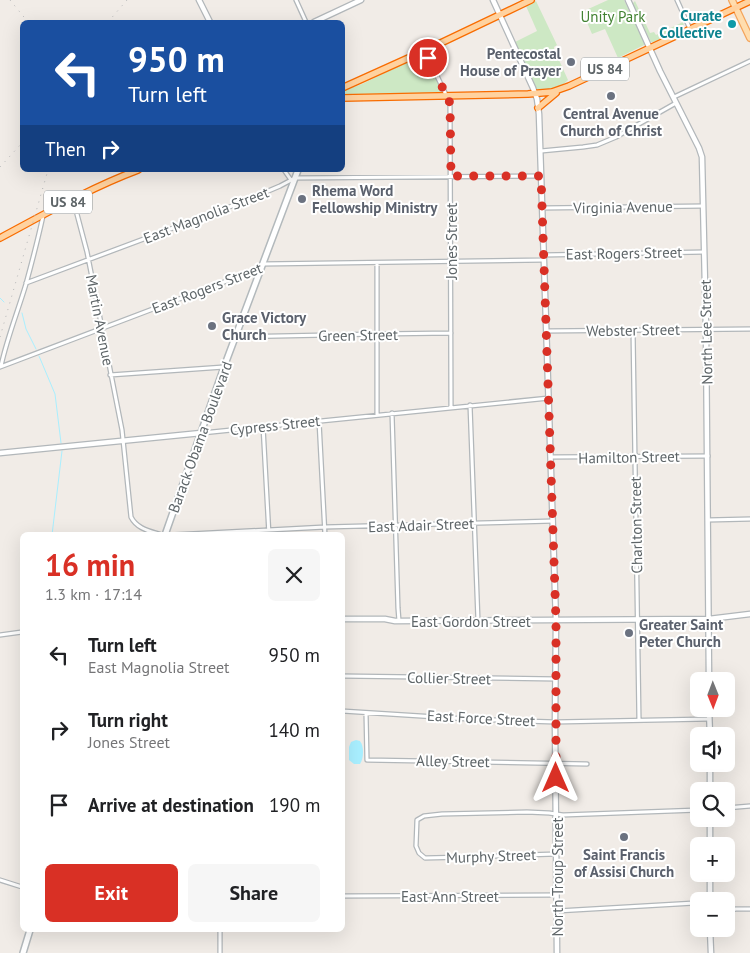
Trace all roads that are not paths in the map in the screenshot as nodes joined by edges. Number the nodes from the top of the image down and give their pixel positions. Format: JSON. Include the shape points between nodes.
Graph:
{"nodes":[{"id":1,"x":200,"y":0,"type":"edge"},
{"id":2,"x":296,"y":0,"type":"edge"},
{"id":3,"x":361,"y":0,"type":"edge"},
{"id":4,"x":493,"y":0,"type":"edge"},
{"id":5,"x":531,"y":0,"type":"edge"},
{"id":6,"x":628,"y":0,"type":"edge"},
{"id":7,"x":676,"y":0,"type":"edge"},
{"id":8,"x":732,"y":0,"type":"edge"},
{"id":9,"x":750,"y":1,"type":"edge"},
{"id":10,"x":736,"y":8,"type":"junction"},
{"id":11,"x":500,"y":15,"type":"junction"},
{"id":12,"x":209,"y":20,"type":"edge"},
{"id":13,"x":305,"y":20,"type":"edge"},
{"id":14,"x":318,"y":20,"type":"edge"},
{"id":15,"x":690,"y":29,"type":"junction"},
{"id":16,"x":750,"y":38,"type":"edge"},
{"id":17,"x":650,"y":48,"type":"junction"},
{"id":18,"x":424,"y":51,"type":"junction"},
{"id":19,"x":750,"y":61,"type":"edge"},
{"id":20,"x":345,"y":87,"type":"edge"},
{"id":21,"x":560,"y":90,"type":"junction"},
{"id":22,"x":535,"y":94,"type":"junction"},
{"id":23,"x":448,"y":96,"type":"junction"},
{"id":24,"x":345,"y":98,"type":"edge"},
{"id":25,"x":673,"y":98,"type":"junction"},
{"id":26,"x":676,"y":103,"type":"junction"},
{"id":27,"x":538,"y":108,"type":"junction"},
{"id":28,"x":541,"y":151,"type":"junction"},
{"id":29,"x":133,"y":172,"type":"edge"},
{"id":30,"x":286,"y":172,"type":"edge"},
{"id":31,"x":297,"y":172,"type":"edge"},
{"id":32,"x":451,"y":176,"type":"junction"},
{"id":33,"x":541,"y":176,"type":"junction"},
{"id":34,"x":293,"y":179,"type":"junction"},
{"id":35,"x":74,"y":200,"type":"junction"},
{"id":36,"x":703,"y":206,"type":"junction"},
{"id":37,"x":543,"y":208,"type":"junction"},
{"id":38,"x":43,"y":215,"type":"junction"},
{"id":39,"x":0,"y":238,"type":"edge"},
{"id":40,"x":704,"y":252,"type":"junction"},
{"id":41,"x":544,"y":255,"type":"junction"},
{"id":42,"x":88,"y":259,"type":"junction"},
{"id":43,"x":544,"y":260,"type":"junction"},
{"id":44,"x":450,"y":262,"type":"junction"},
{"id":45,"x":377,"y":263,"type":"junction"},
{"id":46,"x":263,"y":264,"type":"junction"},
{"id":47,"x":26,"y":283,"type":"junction"},
{"id":48,"x":101,"y":328,"type":"junction"},
{"id":49,"x":706,"y":329,"type":"junction"},
{"id":50,"x":750,"y":329,"type":"edge"},
{"id":51,"x":633,"y":330,"type":"junction"},
{"id":52,"x":547,"y":331,"type":"junction"},
{"id":53,"x":377,"y":334,"type":"junction"},
{"id":54,"x":451,"y":334,"type":"junction"},
{"id":55,"x":236,"y":337,"type":"junction"},
{"id":56,"x":0,"y":366,"type":"edge"},
{"id":57,"x":224,"y":367,"type":"junction"},
{"id":58,"x":110,"y":375,"type":"junction"},
{"id":59,"x":549,"y":398,"type":"junction"},
{"id":60,"x":470,"y":405,"type":"junction"},
{"id":61,"x":451,"y":407,"type":"junction"},
{"id":62,"x":392,"y":413,"type":"junction"},
{"id":63,"x":378,"y":415,"type":"junction"},
{"id":64,"x":319,"y":421,"type":"junction"},
{"id":65,"x":263,"y":426,"type":"junction"},
{"id":66,"x":201,"y":433,"type":"junction"},
{"id":67,"x":123,"y":440,"type":"junction"},
{"id":68,"x":0,"y":453,"type":"edge"},
{"id":69,"x":635,"y":456,"type":"junction"},
{"id":70,"x":708,"y":456,"type":"junction"},
{"id":71,"x":551,"y":458,"type":"junction"},
{"id":72,"x":750,"y":519,"type":"edge"},
{"id":73,"x":708,"y":520,"type":"junction"},
{"id":74,"x":553,"y":521,"type":"junction"},
{"id":75,"x":475,"y":523,"type":"junction"},
{"id":76,"x":394,"y":525,"type":"junction"},
{"id":77,"x":325,"y":527,"type":"junction"},
{"id":78,"x":154,"y":532,"type":"edge"},
{"id":79,"x":164,"y":532,"type":"edge"},
{"id":80,"x":269,"y":532,"type":"edge"},
{"id":81,"x":278,"y":532,"type":"edge"},
{"id":82,"x":326,"y":532,"type":"edge"},
{"id":83,"x":750,"y":614,"type":"edge"},
{"id":84,"x":345,"y":619,"type":"edge"},
{"id":85,"x":709,"y":619,"type":"junction"},
{"id":86,"x":638,"y":620,"type":"junction"},
{"id":87,"x":399,"y":621,"type":"junction"},
{"id":88,"x":478,"y":621,"type":"junction"},
{"id":89,"x":556,"y":621,"type":"junction"},
{"id":90,"x":20,"y":632,"type":"edge"},
{"id":91,"x":0,"y":635,"type":"edge"},
{"id":92,"x":709,"y":672,"type":"edge"},
{"id":93,"x":345,"y":676,"type":"edge"},
{"id":94,"x":556,"y":679,"type":"junction"},
{"id":95,"x":345,"y":711,"type":"edge"},
{"id":96,"x":366,"y":713,"type":"junction"},
{"id":97,"x":710,"y":719,"type":"joint"},
{"id":98,"x":639,"y":720,"type":"junction"},
{"id":99,"x":556,"y":722,"type":"junction"},
{"id":100,"x":710,"y":727,"type":"edge"},
{"id":101,"x":556,"y":764,"type":"junction"},
{"id":102,"x":587,"y":764,"type":"dead end"},
{"id":103,"x":750,"y":806,"type":"edge"},
{"id":104,"x":735,"y":807,"type":"edge"},
{"id":105,"x":690,"y":810,"type":"edge"},
{"id":106,"x":556,"y":814,"type":"junction"},
{"id":107,"x":556,"y":854,"type":"junction"},
{"id":108,"x":0,"y":880,"type":"edge"},
{"id":109,"x":20,"y":886,"type":"edge"},
{"id":110,"x":345,"y":896,"type":"edge"},
{"id":111,"x":557,"y":896,"type":"junction"},
{"id":112,"x":690,"y":903,"type":"edge"},
{"id":113,"x":735,"y":909,"type":"edge"},
{"id":114,"x":750,"y":909,"type":"edge"},
{"id":115,"x":557,"y":911,"type":"junction"},
{"id":116,"x":29,"y":932,"type":"edge"},
{"id":117,"x":220,"y":932,"type":"edge"},
{"id":118,"x":710,"y":937,"type":"edge"},
{"id":119,"x":23,"y":953,"type":"edge"},
{"id":120,"x":220,"y":953,"type":"edge"},
{"id":121,"x":557,"y":953,"type":"edge"},
{"id":122,"x":711,"y":953,"type":"edge"}],
"edges":[{"from":1,"to":12,"type":"street"},
{"from":2,"to":13,"type":"street"},
{"from":3,"to":14,"type":"street"},
{"from":4,"to":11,"type":"street","name":"North Troup Street"},
{"from":5,"to":11,"type":"highway"},
{"from":6,"to":17,"type":"street","name":"North Lee Street"},
{"from":7,"to":15,"type":"street"},
{"from":8,"to":10,"type":"main road"},
{"from":9,"to":10,"type":"highway","number":"US 84"},
{"from":10,"to":15,"type":"highway","number":"US 84"},
{"from":10,"to":16,"type":"main road"},
{"from":11,"to":18,"type":"highway"},
{"from":11,"to":22,"type":"street","name":"North Troup Street"},
{"from":15,"to":17,"type":"highway","number":"US 84"},
{"from":17,"to":21,"type":"highway","number":"US 84"},
{"from":17,"to":25,"type":"street","name":"North Lee Street"},
{"from":18,"to":20,"type":"highway"},
{"from":18,"to":23,"type":"street","name":"Jones Street"},
{"from":19,"to":25,"type":"street"},
{"from":21,"to":22,"type":"highway","number":"US 84"},
{"from":21,"to":27,"type":"highway"},
{"from":22,"to":23,"type":"highway","number":"US 84"},
{"from":22,"to":27,"type":"street","name":"North Troup Street"},
{"from":23,"to":24,"type":"highway","number":"US 84"},
{"from":23,"to":32,"type":"street","name":"Jones Street"},
{"from":25,"to":26,"type":"street","name":"North Lee Street"},
{"from":26,"to":28,"type":"street","via":[[616,137],[597,144]]},
{"from":26,"to":36,"type":"street","name":"North Lee Street","via":[[701,153]]},
{"from":27,"to":28,"type":"street","name":"North Troup Street"},
{"from":28,"to":33,"type":"street","name":"North Troup Street"},
{"from":29,"to":35,"type":"highway","number":"US 84"},
{"from":30,"to":34,"type":"street"},
{"from":31,"to":34,"type":"main road","name":"Barack Obama Boulevard"},
{"from":32,"to":33,"type":"street","name":"East Magnolia Street"},
{"from":32,"to":34,"type":"street","name":"East Magnolia Street"},
{"from":32,"to":44,"type":"street","name":"Jones Street"},
{"from":33,"to":37,"type":"street","name":"North Troup Street"},
{"from":34,"to":42,"type":"street","name":"East Magnolia Street","via":[[240,203]]},
{"from":34,"to":46,"type":"main road","name":"Barack Obama Boulevard"},
{"from":35,"to":38,"type":"highway","number":"US 84"},
{"from":35,"to":42,"type":"street","name":"Martin Avenue"},
{"from":36,"to":37,"type":"street","name":"Virginia Avenue"},
{"from":36,"to":40,"type":"street","name":"North Lee Street"},
{"from":37,"to":41,"type":"street","name":"North Troup Street"},
{"from":38,"to":39,"type":"highway","number":"US 84"},
{"from":38,"to":47,"type":"street"},
{"from":40,"to":41,"type":"street","name":"East Rogers Street"},
{"from":40,"to":49,"type":"street","name":"North Lee Street"},
{"from":41,"to":43,"type":"street","name":"North Troup Street"},
{"from":42,"to":47,"type":"street","name":"East Magnolia Street"},
{"from":42,"to":48,"type":"street","name":"Martin Avenue"},
{"from":43,"to":44,"type":"street","name":"East Rogers Street"},
{"from":43,"to":52,"type":"street","name":"North Troup Street"},
{"from":44,"to":45,"type":"street","name":"East Rogers Street"},
{"from":44,"to":54,"type":"street","name":"Jones Street"},
{"from":45,"to":46,"type":"street","name":"East Rogers Street"},
{"from":45,"to":53,"type":"street"},
{"from":46,"to":48,"type":"street","name":"East Rogers Street","via":[[242,275]]},
{"from":46,"to":55,"type":"main road","name":"Barack Obama Boulevard"},
{"from":47,"to":56,"type":"street"},
{"from":48,"to":56,"type":"street","name":"East Rogers Street"},
{"from":48,"to":58,"type":"street","name":"Martin Avenue"},
{"from":49,"to":50,"type":"street","name":"Webster Street"},
{"from":49,"to":51,"type":"street","name":"Webster Street"},
{"from":49,"to":70,"type":"street","name":"North Lee Street"},
{"from":51,"to":52,"type":"street","name":"Webster Street"},
{"from":51,"to":69,"type":"street","name":"Charlton Street"},
{"from":52,"to":59,"type":"street","name":"North Troup Street"},
{"from":53,"to":54,"type":"street","name":"Green Street"},
{"from":53,"to":55,"type":"street","name":"Green Street"},
{"from":53,"to":63,"type":"street"},
{"from":54,"to":61,"type":"street","name":"Jones Street"},
{"from":55,"to":57,"type":"main road","name":"Barack Obama Boulevard"},
{"from":57,"to":58,"type":"street"},
{"from":57,"to":66,"type":"main road","name":"Barack Obama Boulevard"},
{"from":58,"to":67,"type":"street","name":"Martin Avenue"},
{"from":59,"to":60,"type":"street","name":"Cypress Street"},
{"from":59,"to":71,"type":"street","name":"North Troup Street"},
{"from":60,"to":61,"type":"street","name":"Cypress Street"},
{"from":60,"to":75,"type":"street"},
{"from":61,"to":62,"type":"street","name":"Cypress Street"},
{"from":62,"to":63,"type":"street","name":"Cypress Street"},
{"from":62,"to":76,"type":"street"},
{"from":63,"to":64,"type":"street","name":"Cypress Street"},
{"from":64,"to":65,"type":"street","name":"Cypress Street"},
{"from":64,"to":77,"type":"street"},
{"from":65,"to":66,"type":"street","name":"Cypress Street"},
{"from":65,"to":80,"type":"street"},
{"from":66,"to":67,"type":"street","name":"Cypress Street"},
{"from":66,"to":79,"type":"main road","name":"Barack Obama Boulevard"},
{"from":67,"to":68,"type":"street","name":"Cypress Street"},
{"from":67,"to":78,"type":"street","via":[[131,517],[139,527]]},
{"from":69,"to":70,"type":"street","name":"Hamilton Street"},
{"from":69,"to":71,"type":"street","name":"Hamilton Street"},
{"from":69,"to":86,"type":"street","name":"Charlton Street"},
{"from":70,"to":73,"type":"street","name":"North Lee Street"},
{"from":71,"to":74,"type":"street","name":"North Troup Street"},
{"from":72,"to":73,"type":"street"},
{"from":73,"to":85,"type":"street","name":"North Lee Street"},
{"from":74,"to":75,"type":"street","name":"East Adair Street"},
{"from":74,"to":89,"type":"street","name":"North Troup Street"},
{"from":75,"to":76,"type":"street","name":"East Adair Street"},
{"from":75,"to":88,"type":"street"},
{"from":76,"to":77,"type":"street","name":"East Adair Street"},
{"from":76,"to":87,"type":"street"},
{"from":77,"to":81,"type":"street","name":"East Adair Street"},
{"from":77,"to":82,"type":"street"},
{"from":83,"to":85,"type":"street","name":"East Gordon Street"},
{"from":84,"to":87,"type":"street","name":"East Gordon Street"},
{"from":85,"to":86,"type":"street","name":"East Gordon Street"},
{"from":85,"to":92,"type":"street","name":"North Lee Street"},
{"from":86,"to":89,"type":"street","name":"East Gordon Street"},
{"from":86,"to":98,"type":"street","name":"Charlton Street"},
{"from":87,"to":88,"type":"street","name":"East Gordon Street"},
{"from":88,"to":89,"type":"street","name":"East Gordon Street"},
{"from":89,"to":94,"type":"street","name":"North Troup Street"},
{"from":90,"to":91,"type":"street"},
{"from":93,"to":94,"type":"street","name":"Collier Street"},
{"from":94,"to":99,"type":"street","name":"North Troup Street"},
{"from":95,"to":96,"type":"street","name":"East Force Street"},
{"from":96,"to":99,"type":"street","name":"East Force Street"},
{"from":96,"to":101,"type":"street","name":"Alley Street","via":[[367,760]]},
{"from":97,"to":98,"type":"street","name":"East Force Street"},
{"from":97,"to":100,"type":"street"},
{"from":98,"to":99,"type":"street","name":"East Force Street"},
{"from":99,"to":101,"type":"street","name":"North Troup Street"},
{"from":101,"to":102,"type":"street","name":"Alley Street"},
{"from":101,"to":106,"type":"street","name":"North Troup Street"},
{"from":103,"to":104,"type":"street"},
{"from":105,"to":106,"type":"street"},
{"from":106,"to":107,"type":"street","name":"North Troup Street"},
{"from":106,"to":107,"type":"street","name":"Murphy Street","via":[[424,816],[417,820],[416,836],[416,846],[425,858]]},
{"from":107,"to":111,"type":"street","name":"North Troup Street"},
{"from":108,"to":109,"type":"street"},
{"from":110,"to":111,"type":"street","name":"East Ann Street"},
{"from":111,"to":115,"type":"street","name":"North Troup Street"},
{"from":112,"to":115,"type":"street"},
{"from":113,"to":114,"type":"street"},
{"from":115,"to":121,"type":"street","name":"North Troup Street"},
{"from":116,"to":119,"type":"main road"},
{"from":117,"to":120,"type":"street"},
{"from":118,"to":122,"type":"street"}]}
